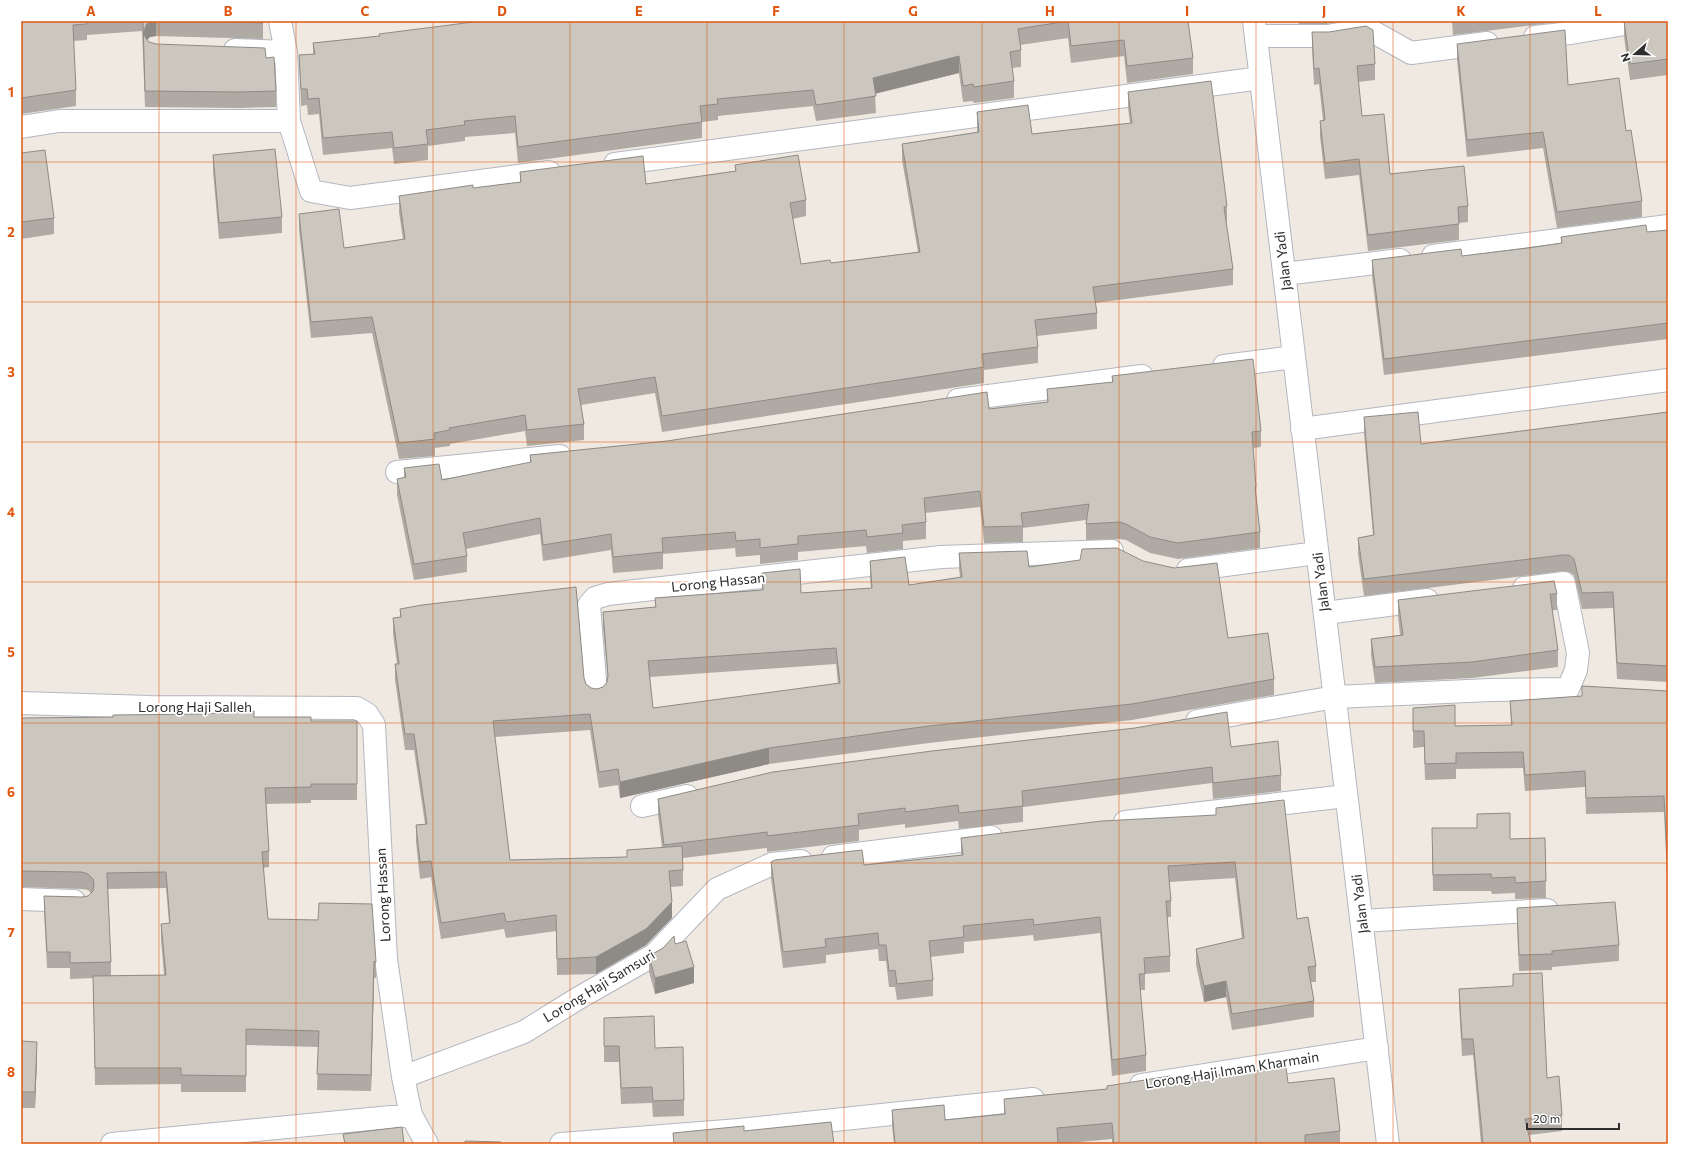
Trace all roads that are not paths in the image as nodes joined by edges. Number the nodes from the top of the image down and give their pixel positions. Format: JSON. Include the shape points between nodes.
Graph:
{"nodes":[{"id":1,"x":280,"y":21,"type":"edge"},
{"id":2,"x":1643,"y":21,"type":"edge"},
{"id":3,"x":1255,"y":29,"type":"edge"},
{"id":4,"x":217,"y":50,"type":"edge"},
{"id":5,"x":286,"y":52,"type":"junction"},
{"id":6,"x":1261,"y":78,"type":"junction"},
{"id":7,"x":289,"y":120,"type":"junction"},
{"id":8,"x":21,"y":127,"type":"edge"},
{"id":9,"x":594,"y":166,"type":"edge"},
{"id":10,"x":571,"y":170,"type":"edge"},
{"id":11,"x":1668,"y":226,"type":"edge"},
{"id":12,"x":1284,"y":274,"type":"junction"},
{"id":13,"x":1294,"y":357,"type":"junction"},
{"id":14,"x":1208,"y":368,"type":"edge"},
{"id":15,"x":1161,"y":374,"type":"edge"},
{"id":16,"x":1668,"y":380,"type":"edge"},
{"id":17,"x":935,"y":403,"type":"edge"},
{"id":18,"x":1302,"y":429,"type":"junction"},
{"id":19,"x":580,"y":454,"type":"edge"},
{"id":20,"x":397,"y":472,"type":"dead end"},
{"id":21,"x":1317,"y":553,"type":"junction"},
{"id":22,"x":1133,"y":558,"type":"edge"},
{"id":23,"x":1171,"y":570,"type":"edge"},
{"id":24,"x":1502,"y":591,"type":"edge"},
{"id":25,"x":1448,"y":598,"type":"edge"},
{"id":26,"x":1325,"y":613,"type":"junction"},
{"id":27,"x":1568,"y":689,"type":"junction"},
{"id":28,"x":1591,"y":690,"type":"edge"},
{"id":29,"x":596,"y":693,"type":"edge"},
{"id":30,"x":1335,"y":697,"type":"junction"},
{"id":31,"x":21,"y":703,"type":"edge"},
{"id":32,"x":367,"y":714,"type":"joint"},
{"id":33,"x":1180,"y":724,"type":"edge"},
{"id":34,"x":703,"y":792,"type":"edge"},
{"id":35,"x":1346,"y":796,"type":"junction"},
{"id":36,"x":642,"y":806,"type":"dead end"},
{"id":37,"x":1109,"y":824,"type":"edge"},
{"id":38,"x":1014,"y":835,"type":"edge"},
{"id":39,"x":21,"y":899,"type":"edge"},
{"id":40,"x":82,"y":901,"type":"edge"},
{"id":41,"x":1567,"y":909,"type":"edge"},
{"id":42,"x":1362,"y":921,"type":"junction"},
{"id":43,"x":1376,"y":1048,"type":"junction"},
{"id":44,"x":403,"y":1077,"type":"junction"},
{"id":45,"x":1122,"y":1087,"type":"edge"},
{"id":46,"x":1052,"y":1097,"type":"edge"},
{"id":47,"x":411,"y":1116,"type":"junction"},
{"id":48,"x":112,"y":1144,"type":"edge"},
{"id":49,"x":427,"y":1144,"type":"edge"},
{"id":50,"x":561,"y":1144,"type":"edge"},
{"id":51,"x":1388,"y":1144,"type":"edge"}],
"edges":[{"from":1,"to":5,"type":"street"},
{"from":2,"to":3,"type":"street","via":[[1571,34],[1411,53],[1368,28],[1327,36]]},
{"from":3,"to":6,"type":"street","name":"Jalan Yadi"},
{"from":4,"to":5,"type":"street"},
{"from":5,"to":7,"type":"street"},
{"from":6,"to":9,"type":"street"},
{"from":6,"to":12,"type":"street","name":"Jalan Yadi"},
{"from":7,"to":8,"type":"street","via":[[59,121]]},
{"from":7,"to":10,"type":"street","via":[[311,191],[350,198]]},
{"from":11,"to":12,"type":"street"},
{"from":12,"to":13,"type":"street","name":"Jalan Yadi"},
{"from":13,"to":14,"type":"street"},
{"from":13,"to":18,"type":"street","name":"Jalan Yadi"},
{"from":15,"to":17,"type":"street"},
{"from":16,"to":18,"type":"street"},
{"from":18,"to":21,"type":"street","name":"Jalan Yadi"},
{"from":19,"to":20,"type":"street"},
{"from":21,"to":23,"type":"street","via":[[1177,572]]},
{"from":21,"to":26,"type":"street","name":"Jalan Yadi"},
{"from":22,"to":29,"type":"street","name":"Lorong Hassan","via":[[1120,551],[941,557],[608,594],[595,598],[589,605]]},
{"from":24,"to":27,"type":"street","via":[[1564,584],[1578,653],[1576,670]]},
{"from":25,"to":26,"type":"street"},
{"from":26,"to":30,"type":"street","name":"Jalan Yadi"},
{"from":27,"to":28,"type":"street"},
{"from":27,"to":30,"type":"street"},
{"from":30,"to":33,"type":"street"},
{"from":30,"to":35,"type":"street","name":"Jalan Yadi"},
{"from":31,"to":32,"type":"street","name":"Lorong Haji Salleh","via":[[150,707],[357,708]]},
{"from":32,"to":44,"type":"street","name":"Lorong Hassan","via":[[374,725],[386,960]]},
{"from":34,"to":36,"type":"street"},
{"from":35,"to":37,"type":"street"},
{"from":35,"to":42,"type":"street","name":"Jalan Yadi"},
{"from":38,"to":44,"type":"street","name":"Lorong Haji Samsuri","via":[[772,864],[717,889],[654,956],[524,1032]]},
{"from":39,"to":40,"type":"street"},
{"from":41,"to":42,"type":"street"},
{"from":42,"to":43,"type":"street","name":"Jalan Yadi"},
{"from":43,"to":45,"type":"street","name":"Lorong Haji Imam Kharmain"},
{"from":43,"to":51,"type":"street","name":"Jalan Yadi"},
{"from":44,"to":47,"type":"street"},
{"from":46,"to":50,"type":"street","via":[[739,1130]]},
{"from":47,"to":48,"type":"street"},
{"from":47,"to":49,"type":"street"}]}
